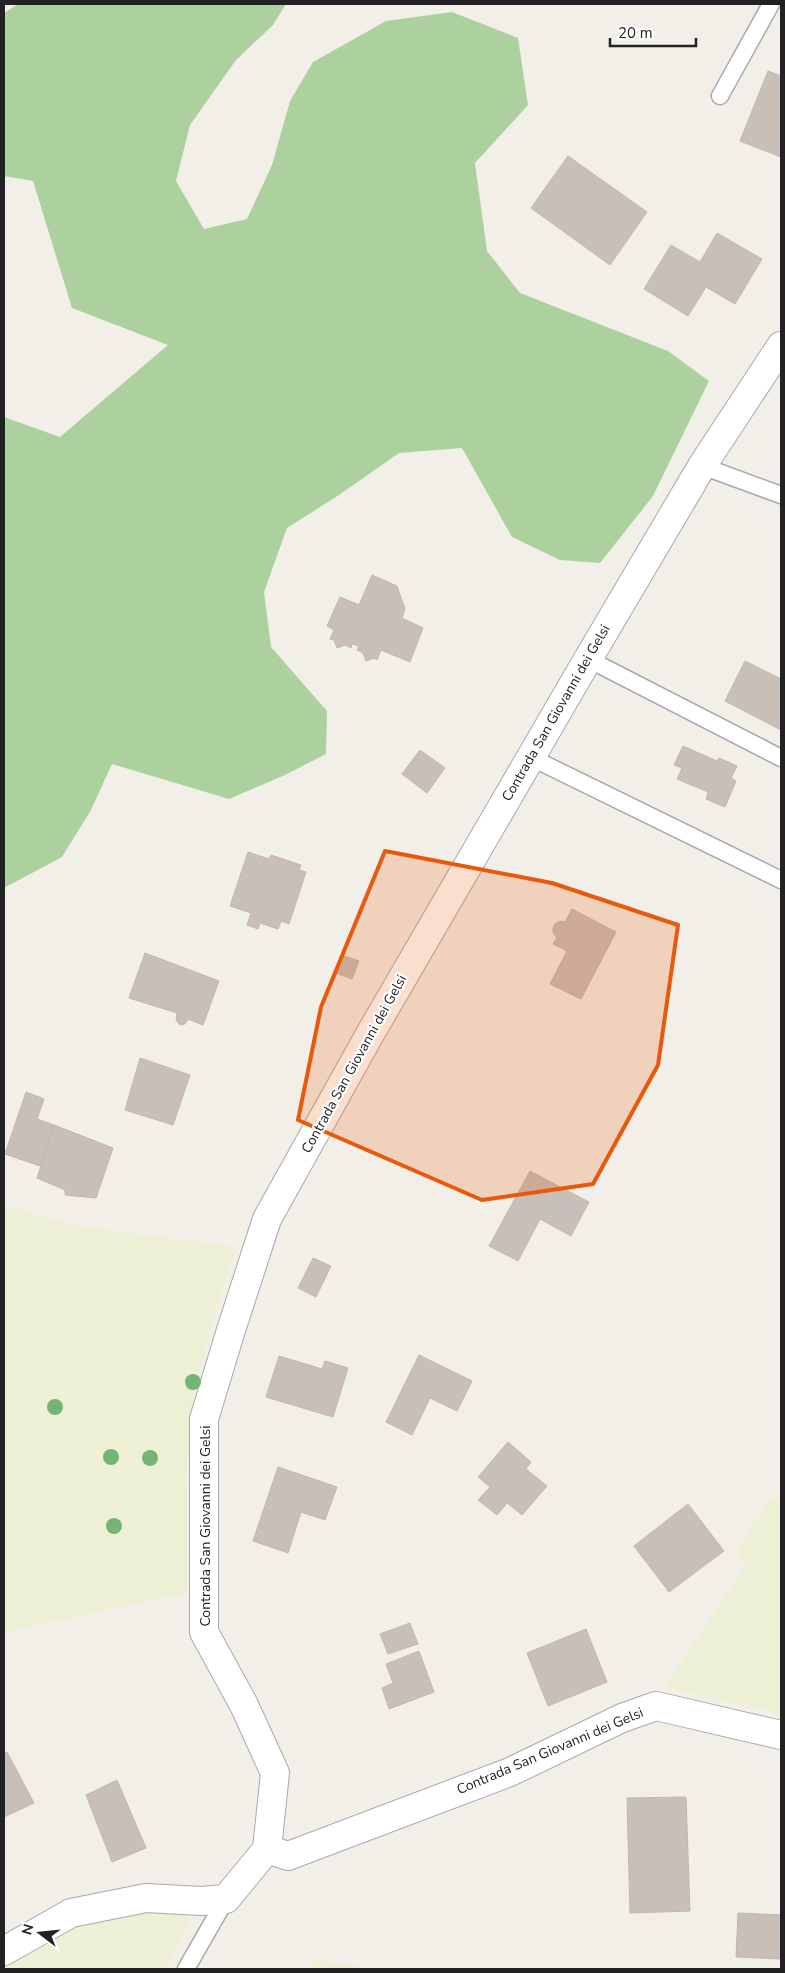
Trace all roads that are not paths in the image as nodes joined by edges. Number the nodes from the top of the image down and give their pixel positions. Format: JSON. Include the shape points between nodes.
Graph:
{"nodes":[{"id":1,"x":770,"y":4,"type":"edge"},
{"id":2,"x":720,"y":96,"type":"dead end"},
{"id":3,"x":779,"y":356,"type":"edge"},
{"id":4,"x":702,"y":466,"type":"junction"},
{"id":5,"x":781,"y":495,"type":"edge"},
{"id":6,"x":588,"y":658,"type":"junction"},
{"id":7,"x":530,"y":757,"type":"junction"},
{"id":8,"x":781,"y":758,"type":"edge"},
{"id":9,"x":781,"y":880,"type":"edge"},
{"id":10,"x":781,"y":1735,"type":"edge"},
{"id":11,"x":267,"y":1850,"type":"junction"},
{"id":12,"x":226,"y":1899,"type":"junction"},
{"id":13,"x":4,"y":1952,"type":"edge"},
{"id":14,"x":186,"y":1969,"type":"edge"}],
"edges":[{"from":1,"to":2,"type":"lane"},
{"from":3,"to":4,"type":"street","name":"Contrada San Giovanni dei Gelsi"},
{"from":4,"to":5,"type":"lane"},
{"from":4,"to":6,"type":"street","name":"Contrada San Giovanni dei Gelsi"},
{"from":6,"to":7,"type":"street","name":"Contrada San Giovanni dei Gelsi"},
{"from":6,"to":8,"type":"lane"},
{"from":7,"to":9,"type":"lane"},
{"from":7,"to":11,"type":"street","name":"Contrada San Giovanni dei Gelsi","via":[[267,1220],[204,1419],[204,1632],[244,1705],[275,1774]]},
{"from":10,"to":11,"type":"street","name":"Contrada San Giovanni dei Gelsi","via":[[656,1706],[622,1718],[510,1772],[288,1856]]},
{"from":11,"to":12,"type":"street"},
{"from":12,"to":13,"type":"street","via":[[146,1898],[71,1913]]},
{"from":12,"to":14,"type":"lane"}]}
